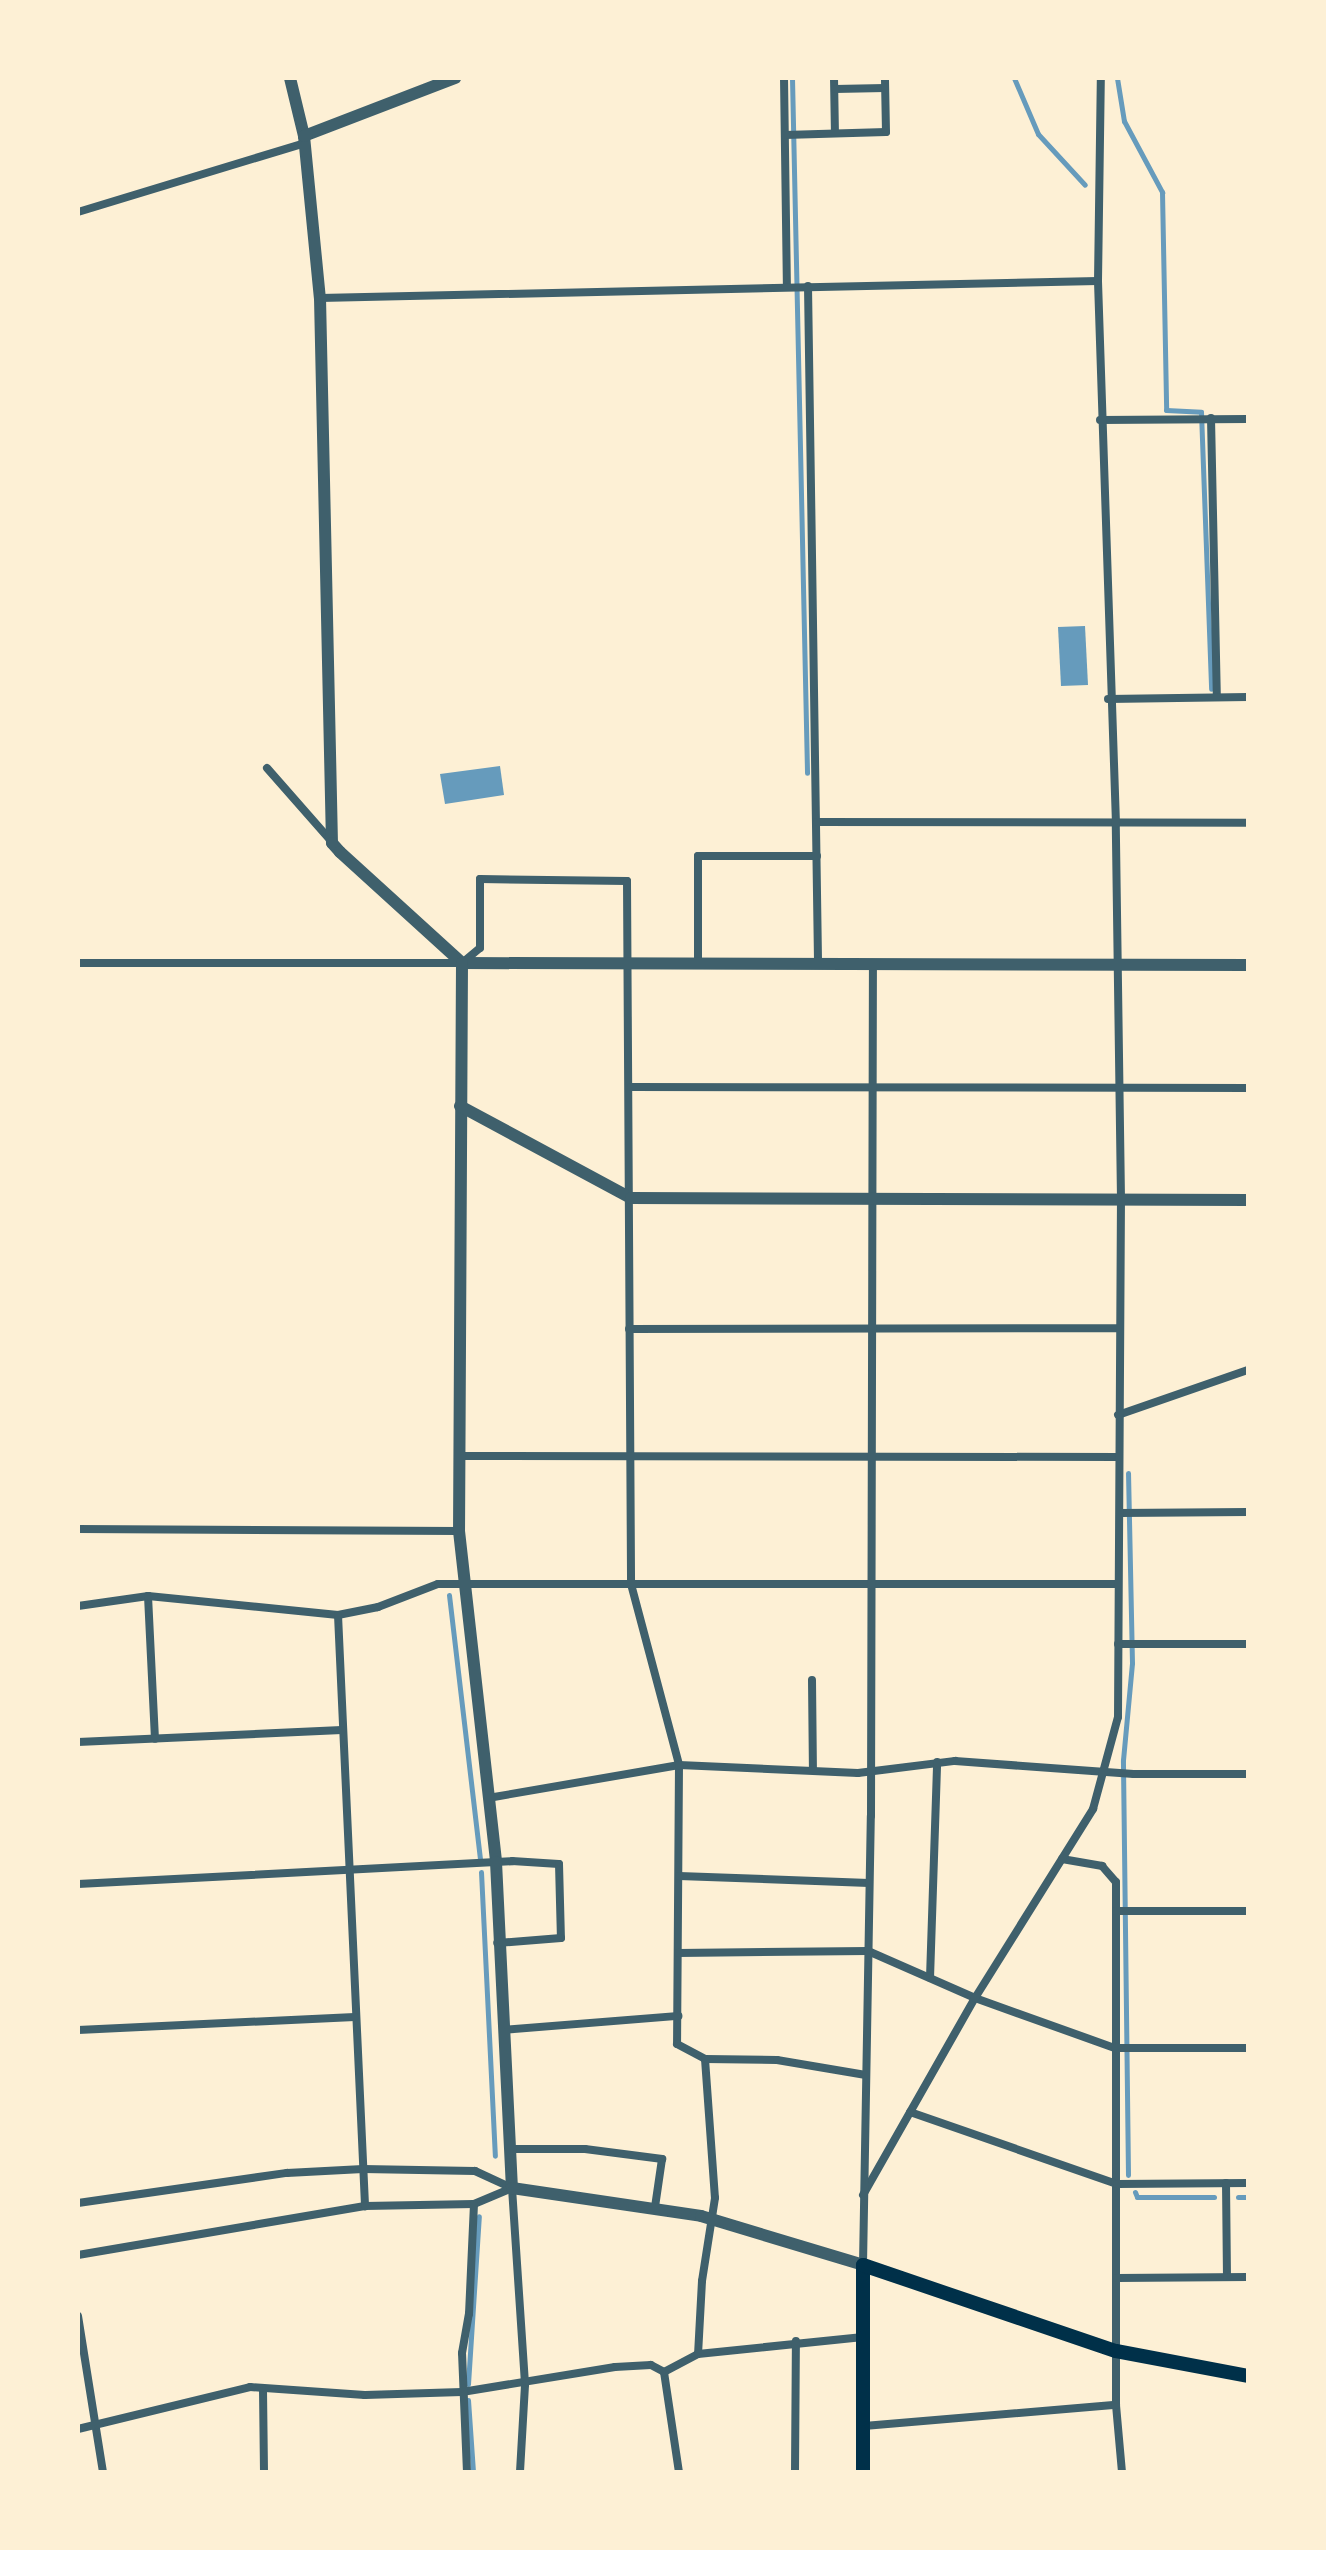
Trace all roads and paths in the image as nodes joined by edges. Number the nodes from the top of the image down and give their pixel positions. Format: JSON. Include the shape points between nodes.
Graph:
{"nodes":[{"id":1,"x":290,"y":78,"type":"edge"},
{"id":2,"x":455,"y":78,"type":"edge"},
{"id":3,"x":784,"y":78,"type":"edge"},
{"id":4,"x":834,"y":78,"type":"edge"},
{"id":5,"x":1101,"y":78,"type":"edge"},
{"id":6,"x":438,"y":81,"type":"edge"},
{"id":7,"x":885,"y":83,"type":"edge"},
{"id":8,"x":835,"y":89,"type":"junction"},
{"id":9,"x":835,"y":133,"type":"junction"},
{"id":10,"x":785,"y":135,"type":"junction"},
{"id":11,"x":304,"y":140,"type":"junction"},
{"id":12,"x":78,"y":212,"type":"edge"},
{"id":13,"x":1098,"y":281,"type":"junction"},
{"id":14,"x":787,"y":284,"type":"junction"},
{"id":15,"x":808,"y":286,"type":"junction"},
{"id":16,"x":320,"y":298,"type":"junction"},
{"id":17,"x":1211,"y":418,"type":"junction"},
{"id":18,"x":1248,"y":419,"type":"edge"},
{"id":19,"x":1100,"y":420,"type":"junction"},
{"id":20,"x":1217,"y":697,"type":"junction"},
{"id":21,"x":1248,"y":697,"type":"edge"},
{"id":22,"x":1108,"y":699,"type":"junction"},
{"id":23,"x":267,"y":768,"type":"dead end"},
{"id":24,"x":817,"y":822,"type":"junction"},
{"id":25,"x":1248,"y":823,"type":"edge"},
{"id":26,"x":1116,"y":824,"type":"junction"},
{"id":27,"x":332,"y":843,"type":"junction"},
{"id":28,"x":817,"y":856,"type":"junction"},
{"id":29,"x":78,"y":963,"type":"edge"},
{"id":30,"x":462,"y":963,"type":"junction"},
{"id":31,"x":698,"y":964,"type":"junction"},
{"id":32,"x":818,"y":964,"type":"junction"},
{"id":33,"x":873,"y":964,"type":"junction"},
{"id":34,"x":1118,"y":964,"type":"junction"},
{"id":35,"x":628,"y":965,"type":"junction"},
{"id":36,"x":1248,"y":965,"type":"edge"},
{"id":37,"x":874,"y":1084,"type":"junction"},
{"id":38,"x":631,"y":1087,"type":"junction"},
{"id":39,"x":1120,"y":1087,"type":"junction"},
{"id":40,"x":1248,"y":1088,"type":"edge"},
{"id":41,"x":460,"y":1106,"type":"junction"},
{"id":42,"x":631,"y":1198,"type":"junction"},
{"id":43,"x":1121,"y":1199,"type":"junction"},
{"id":44,"x":1248,"y":1200,"type":"edge"},
{"id":45,"x":873,"y":1201,"type":"junction"},
{"id":46,"x":1118,"y":1328,"type":"junction"},
{"id":47,"x":629,"y":1329,"type":"junction"},
{"id":48,"x":873,"y":1329,"type":"junction"},
{"id":49,"x":1248,"y":1370,"type":"edge"},
{"id":50,"x":1118,"y":1415,"type":"junction"},
{"id":51,"x":630,"y":1455,"type":"junction"},
{"id":52,"x":459,"y":1456,"type":"junction"},
{"id":53,"x":872,"y":1456,"type":"junction"},
{"id":54,"x":1119,"y":1457,"type":"junction"},
{"id":55,"x":1248,"y":1512,"type":"edge"},
{"id":56,"x":1120,"y":1513,"type":"junction"},
{"id":57,"x":78,"y":1529,"type":"edge"},
{"id":58,"x":459,"y":1531,"type":"junction"},
{"id":59,"x":631,"y":1584,"type":"junction"},
{"id":60,"x":871,"y":1584,"type":"junction"},
{"id":61,"x":1118,"y":1584,"type":"junction"},
{"id":62,"x":464,"y":1585,"type":"junction"},
{"id":63,"x":148,"y":1596,"type":"junction"},
{"id":64,"x":78,"y":1606,"type":"edge"},
{"id":65,"x":338,"y":1615,"type":"junction"},
{"id":66,"x":1118,"y":1644,"type":"junction"},
{"id":67,"x":1248,"y":1644,"type":"edge"},
{"id":68,"x":812,"y":1680,"type":"dead end"},
{"id":69,"x":342,"y":1730,"type":"junction"},
{"id":70,"x":155,"y":1739,"type":"junction"},
{"id":71,"x":78,"y":1742,"type":"edge"},
{"id":72,"x":937,"y":1762,"type":"junction"},
{"id":73,"x":679,"y":1765,"type":"junction"},
{"id":74,"x":871,"y":1768,"type":"junction"},
{"id":75,"x":813,"y":1769,"type":"junction"},
{"id":76,"x":1105,"y":1771,"type":"junction"},
{"id":77,"x":1248,"y":1774,"type":"edge"},
{"id":78,"x":488,"y":1798,"type":"junction"},
{"id":79,"x":1062,"y":1859,"type":"junction"},
{"id":80,"x":496,"y":1862,"type":"junction"},
{"id":81,"x":350,"y":1871,"type":"junction"},
{"id":82,"x":679,"y":1876,"type":"junction"},
{"id":83,"x":869,"y":1883,"type":"junction"},
{"id":84,"x":78,"y":1884,"type":"edge"},
{"id":85,"x":1123,"y":1911,"type":"junction"},
{"id":86,"x":1248,"y":1911,"type":"edge"},
{"id":87,"x":497,"y":1943,"type":"junction"},
{"id":88,"x":868,"y":1951,"type":"junction"},
{"id":89,"x":678,"y":1953,"type":"junction"},
{"id":90,"x":930,"y":1978,"type":"junction"},
{"id":91,"x":975,"y":1998,"type":"junction"},
{"id":92,"x":678,"y":2016,"type":"junction"},
{"id":93,"x":355,"y":2017,"type":"junction"},
{"id":94,"x":78,"y":2030,"type":"edge"},
{"id":95,"x":503,"y":2030,"type":"junction"},
{"id":96,"x":1124,"y":2048,"type":"junction"},
{"id":97,"x":1248,"y":2048,"type":"edge"},
{"id":98,"x":705,"y":2059,"type":"junction"},
{"id":99,"x":866,"y":2075,"type":"junction"},
{"id":100,"x":910,"y":2112,"type":"junction"},
{"id":101,"x":510,"y":2149,"type":"junction"},
{"id":102,"x":363,"y":2169,"type":"junction"},
{"id":103,"x":1226,"y":2183,"type":"junction"},
{"id":104,"x":1248,"y":2183,"type":"edge"},
{"id":105,"x":1117,"y":2184,"type":"junction"},
{"id":106,"x":512,"y":2188,"type":"junction"},
{"id":107,"x":863,"y":2195,"type":"junction"},
{"id":108,"x":78,"y":2203,"type":"edge"},
{"id":109,"x":474,"y":2204,"type":"junction"},
{"id":110,"x":365,"y":2206,"type":"junction"},
{"id":111,"x":655,"y":2207,"type":"junction"},
{"id":112,"x":712,"y":2219,"type":"junction"},
{"id":113,"x":78,"y":2255,"type":"edge"},
{"id":114,"x":863,"y":2265,"type":"junction"},
{"id":115,"x":1227,"y":2277,"type":"junction"},
{"id":116,"x":1248,"y":2277,"type":"edge"},
{"id":117,"x":1117,"y":2278,"type":"junction"},
{"id":118,"x":78,"y":2316,"type":"edge"},
{"id":119,"x":863,"y":2337,"type":"junction"},
{"id":120,"x":796,"y":2341,"type":"junction"},
{"id":121,"x":1116,"y":2351,"type":"junction"},
{"id":122,"x":698,"y":2354,"type":"junction"},
{"id":123,"x":664,"y":2372,"type":"junction"},
{"id":124,"x":1248,"y":2376,"type":"edge"},
{"id":125,"x":525,"y":2385,"type":"junction"},
{"id":126,"x":263,"y":2390,"type":"junction"},
{"id":127,"x":462,"y":2392,"type":"junction"},
{"id":128,"x":1116,"y":2405,"type":"junction"},
{"id":129,"x":97,"y":2423,"type":"junction"},
{"id":130,"x":864,"y":2426,"type":"junction"},
{"id":131,"x":78,"y":2429,"type":"edge"},
{"id":132,"x":103,"y":2472,"type":"edge"},
{"id":133,"x":264,"y":2472,"type":"edge"},
{"id":134,"x":467,"y":2472,"type":"edge"},
{"id":135,"x":520,"y":2472,"type":"edge"},
{"id":136,"x":679,"y":2472,"type":"edge"},
{"id":137,"x":795,"y":2472,"type":"edge"},
{"id":138,"x":863,"y":2472,"type":"edge"},
{"id":139,"x":1122,"y":2472,"type":"edge"}],
"edges":[{"from":1,"to":11,"type":"street"},
{"from":2,"to":6,"type":"street"},
{"from":3,"to":10,"type":"street"},
{"from":4,"to":8,"type":"street"},
{"from":5,"to":13,"type":"street"},
{"from":6,"to":11,"type":"street"},
{"from":7,"to":8,"type":"street"},
{"from":7,"to":9,"type":"street","via":[[886,132]]},
{"from":8,"to":9,"type":"street"},
{"from":9,"to":10,"type":"street"},
{"from":10,"to":14,"type":"street"},
{"from":11,"to":12,"type":"street"},
{"from":11,"to":16,"type":"street"},
{"from":13,"to":15,"type":"street"},
{"from":13,"to":19,"type":"street"},
{"from":14,"to":15,"type":"street"},
{"from":14,"to":16,"type":"street"},
{"from":15,"to":24,"type":"street"},
{"from":16,"to":27,"type":"street"},
{"from":17,"to":18,"type":"street"},
{"from":17,"to":19,"type":"street"},
{"from":17,"to":20,"type":"street"},
{"from":19,"to":22,"type":"street"},
{"from":20,"to":21,"type":"street"},
{"from":20,"to":22,"type":"street"},
{"from":22,"to":26,"type":"street"},
{"from":23,"to":27,"type":"street"},
{"from":24,"to":26,"type":"street"},
{"from":24,"to":28,"type":"street"},
{"from":25,"to":26,"type":"street"},
{"from":26,"to":34,"type":"street"},
{"from":27,"to":30,"type":"street"},
{"from":28,"to":31,"type":"street","via":[[698,856]]},
{"from":28,"to":32,"type":"street"},
{"from":29,"to":30,"type":"street"},
{"from":30,"to":35,"type":"street"},
{"from":30,"to":35,"type":"street","via":[[480,948],[480,879],[627,881]]},
{"from":30,"to":41,"type":"street"},
{"from":31,"to":32,"type":"street"},
{"from":31,"to":35,"type":"street"},
{"from":32,"to":33,"type":"street"},
{"from":33,"to":34,"type":"street"},
{"from":33,"to":37,"type":"street"},
{"from":34,"to":36,"type":"street"},
{"from":34,"to":39,"type":"street"},
{"from":35,"to":38,"type":"street"},
{"from":37,"to":38,"type":"street"},
{"from":37,"to":39,"type":"street"},
{"from":37,"to":45,"type":"street"},
{"from":38,"to":42,"type":"street"},
{"from":39,"to":40,"type":"street"},
{"from":39,"to":43,"type":"street"},
{"from":41,"to":42,"type":"street"},
{"from":41,"to":52,"type":"street"},
{"from":42,"to":45,"type":"street"},
{"from":42,"to":47,"type":"street"},
{"from":43,"to":44,"type":"street"},
{"from":43,"to":45,"type":"street"},
{"from":43,"to":46,"type":"street"},
{"from":45,"to":48,"type":"street"},
{"from":46,"to":48,"type":"street"},
{"from":46,"to":50,"type":"street"},
{"from":47,"to":48,"type":"street"},
{"from":47,"to":51,"type":"street"},
{"from":48,"to":53,"type":"street"},
{"from":49,"to":50,"type":"street"},
{"from":50,"to":54,"type":"street"},
{"from":51,"to":52,"type":"street"},
{"from":51,"to":53,"type":"street"},
{"from":51,"to":59,"type":"street"},
{"from":52,"to":58,"type":"street"},
{"from":53,"to":54,"type":"street"},
{"from":53,"to":60,"type":"street"},
{"from":54,"to":56,"type":"street"},
{"from":55,"to":56,"type":"street"},
{"from":56,"to":61,"type":"street"},
{"from":57,"to":58,"type":"street"},
{"from":58,"to":62,"type":"street"},
{"from":59,"to":60,"type":"street"},
{"from":59,"to":62,"type":"street"},
{"from":59,"to":73,"type":"street"},
{"from":60,"to":61,"type":"street"},
{"from":60,"to":74,"type":"street"},
{"from":61,"to":66,"type":"street"},
{"from":62,"to":65,"type":"street","via":[[438,1584],[378,1607]]},
{"from":62,"to":78,"type":"street"},
{"from":63,"to":64,"type":"street"},
{"from":63,"to":65,"type":"street"},
{"from":63,"to":70,"type":"street"},
{"from":65,"to":69,"type":"street"},
{"from":66,"to":67,"type":"street"},
{"from":66,"to":76,"type":"street","via":[[1118,1717]]},
{"from":68,"to":75,"type":"street"},
{"from":69,"to":70,"type":"street"},
{"from":69,"to":81,"type":"street"},
{"from":70,"to":71,"type":"street"},
{"from":72,"to":74,"type":"street"},
{"from":72,"to":76,"type":"street"},
{"from":72,"to":90,"type":"street"},
{"from":73,"to":75,"type":"street"},
{"from":73,"to":78,"type":"street"},
{"from":73,"to":82,"type":"street"},
{"from":74,"to":75,"type":"street","via":[[858,1773]]},
{"from":74,"to":83,"type":"street"},
{"from":76,"to":77,"type":"street"},
{"from":76,"to":79,"type":"street","via":[[1093,1809]]},
{"from":78,"to":80,"type":"street"},
{"from":79,"to":85,"type":"street","via":[[1111,1871]]},
{"from":79,"to":91,"type":"street"},
{"from":80,"to":81,"type":"street"},
{"from":80,"to":87,"type":"street"},
{"from":80,"to":87,"type":"street","via":[[559,1864],[561,1938]]},
{"from":81,"to":84,"type":"street"},
{"from":81,"to":93,"type":"street"},
{"from":82,"to":83,"type":"street"},
{"from":82,"to":89,"type":"street"},
{"from":83,"to":88,"type":"street"},
{"from":85,"to":86,"type":"street"},
{"from":85,"to":96,"type":"street"},
{"from":87,"to":95,"type":"street"},
{"from":88,"to":89,"type":"street"},
{"from":88,"to":90,"type":"street"},
{"from":88,"to":99,"type":"street"},
{"from":89,"to":92,"type":"street"},
{"from":90,"to":91,"type":"street"},
{"from":91,"to":96,"type":"street"},
{"from":91,"to":100,"type":"street"},
{"from":92,"to":95,"type":"street"},
{"from":92,"to":98,"type":"street","via":[[677,2044]]},
{"from":93,"to":94,"type":"street"},
{"from":93,"to":102,"type":"street"},
{"from":95,"to":101,"type":"street"},
{"from":96,"to":97,"type":"street"},
{"from":96,"to":105,"type":"street"},
{"from":98,"to":99,"type":"street","via":[[777,2060]]},
{"from":98,"to":112,"type":"street"},
{"from":99,"to":107,"type":"street"},
{"from":100,"to":105,"type":"street"},
{"from":100,"to":107,"type":"street"},
{"from":101,"to":106,"type":"street"},
{"from":101,"to":111,"type":"street","via":[[585,2149],[662,2159]]},
{"from":102,"to":106,"type":"street","via":[[475,2171]]},
{"from":102,"to":108,"type":"street","via":[[287,2173]]},
{"from":102,"to":110,"type":"street"},
{"from":103,"to":104,"type":"street"},
{"from":103,"to":105,"type":"street"},
{"from":103,"to":115,"type":"street"},
{"from":105,"to":117,"type":"street"},
{"from":106,"to":109,"type":"street"},
{"from":106,"to":111,"type":"street"},
{"from":106,"to":125,"type":"street"},
{"from":107,"to":114,"type":"street"},
{"from":109,"to":110,"type":"street"},
{"from":109,"to":127,"type":"street"},
{"from":110,"to":113,"type":"street"},
{"from":111,"to":112,"type":"street"},
{"from":112,"to":114,"type":"street"},
{"from":112,"to":122,"type":"street"},
{"from":114,"to":119,"type":"main road"},
{"from":114,"to":121,"type":"main road"},
{"from":115,"to":116,"type":"street"},
{"from":115,"to":117,"type":"street"},
{"from":117,"to":121,"type":"street"},
{"from":118,"to":129,"type":"street"},
{"from":119,"to":120,"type":"street"},
{"from":119,"to":130,"type":"main road"},
{"from":120,"to":122,"type":"street"},
{"from":120,"to":137,"type":"street"},
{"from":121,"to":124,"type":"main road"},
{"from":121,"to":128,"type":"street"},
{"from":122,"to":123,"type":"street"},
{"from":123,"to":125,"type":"street","via":[[651,2365],[615,2367]]},
{"from":123,"to":136,"type":"street"},
{"from":125,"to":127,"type":"street"},
{"from":125,"to":135,"type":"street"},
{"from":126,"to":127,"type":"street"},
{"from":126,"to":129,"type":"street","via":[[250,2387],[195,2397]]},
{"from":126,"to":133,"type":"street"},
{"from":127,"to":134,"type":"street"},
{"from":128,"to":130,"type":"street"},
{"from":128,"to":139,"type":"street"},
{"from":129,"to":131,"type":"street"},
{"from":129,"to":132,"type":"street"},
{"from":130,"to":138,"type":"main road"}]}
